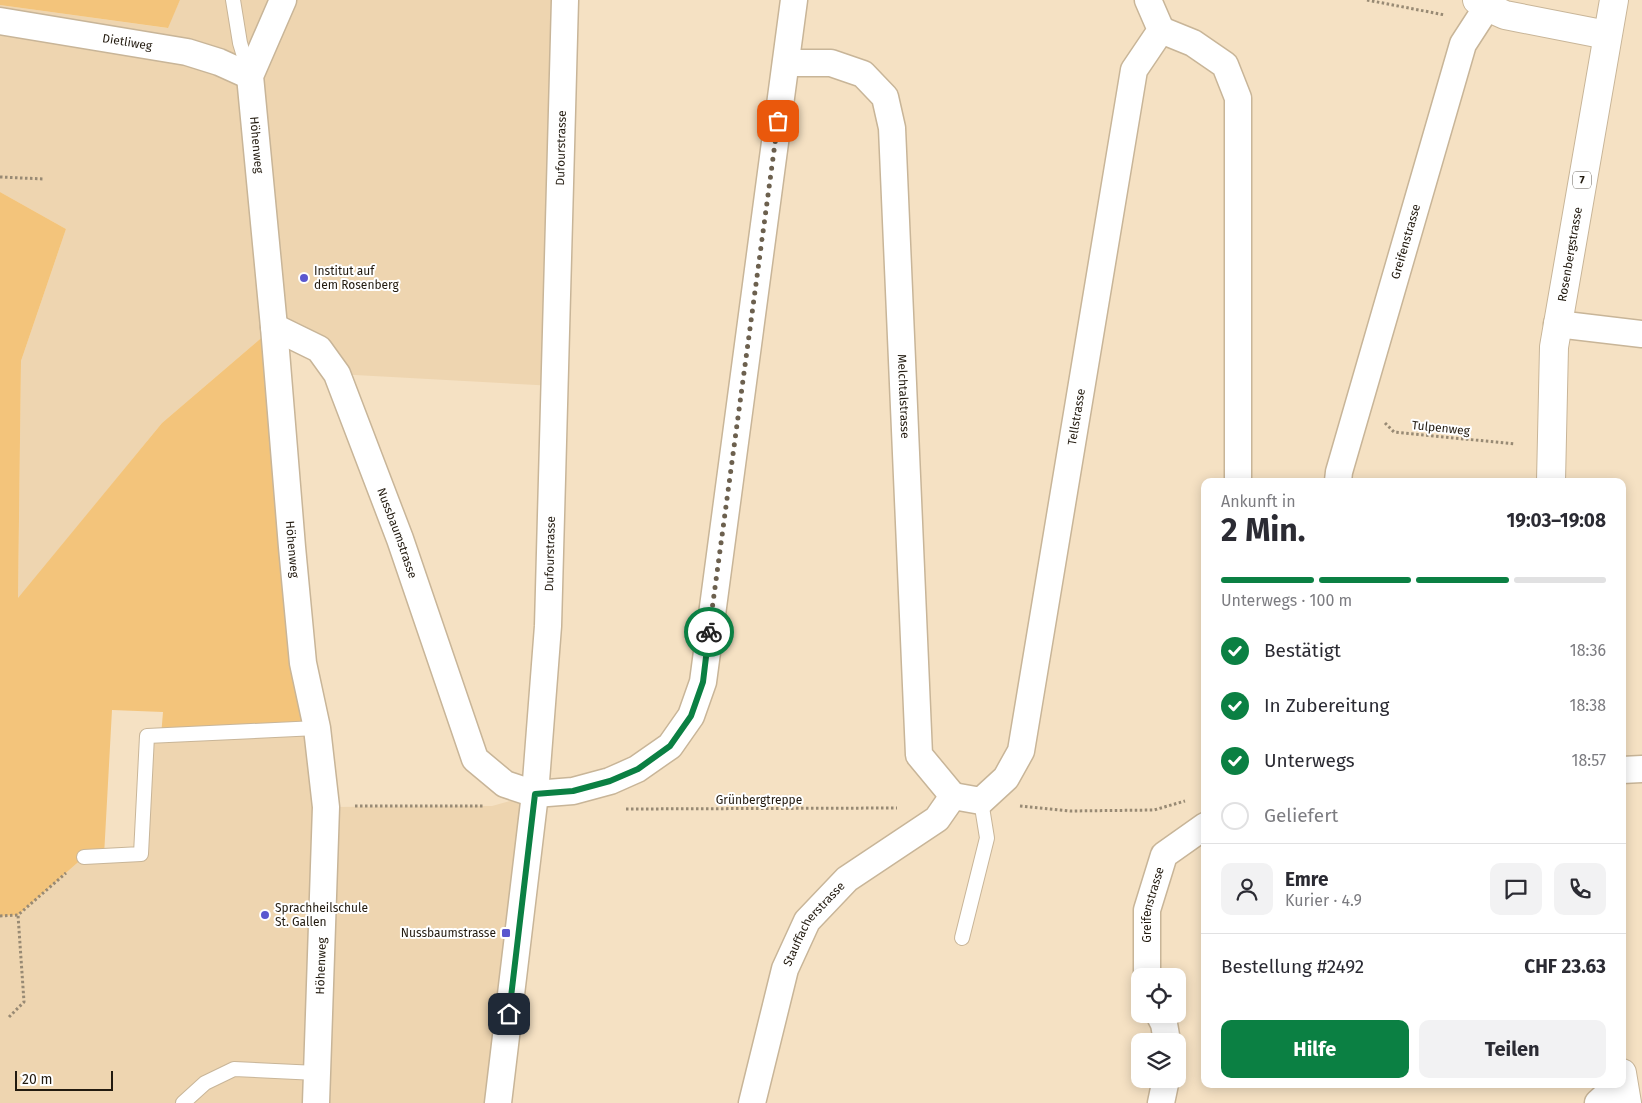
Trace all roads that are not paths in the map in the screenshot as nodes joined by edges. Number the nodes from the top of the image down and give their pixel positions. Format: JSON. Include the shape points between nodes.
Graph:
{"nodes":[{"id":1,"x":233,"y":0,"type":"edge"},
{"id":2,"x":283,"y":0,"type":"edge"},
{"id":3,"x":565,"y":0,"type":"edge"},
{"id":4,"x":794,"y":0,"type":"edge"},
{"id":5,"x":1148,"y":0,"type":"edge"},
{"id":6,"x":1614,"y":0,"type":"edge"},
{"id":7,"x":1482,"y":4,"type":"edge"},
{"id":8,"x":0,"y":21,"type":"edge"},
{"id":9,"x":1161,"y":30,"type":"junction"},
{"id":10,"x":1607,"y":35,"type":"junction"},
{"id":11,"x":786,"y":63,"type":"junction"},
{"id":12,"x":250,"y":76,"type":"junction"},
{"id":13,"x":1557,"y":324,"type":"junction"},
{"id":14,"x":274,"y":327,"type":"junction"},
{"id":15,"x":1642,"y":334,"type":"edge"},
{"id":16,"x":1238,"y":478,"type":"edge"},
{"id":17,"x":1338,"y":478,"type":"edge"},
{"id":18,"x":1551,"y":478,"type":"edge"},
{"id":19,"x":317,"y":728,"type":"junction"},
{"id":20,"x":1626,"y":770,"type":"edge"},
{"id":21,"x":1642,"y":770,"type":"edge"},
{"id":22,"x":535,"y":794,"type":"junction"},
{"id":23,"x":953,"y":796,"type":"junction"},
{"id":24,"x":981,"y":801,"type":"junction"},
{"id":25,"x":1201,"y":829,"type":"edge"},
{"id":26,"x":84,"y":857,"type":"road end"},
{"id":27,"x":962,"y":938,"type":"dead end"},
{"id":28,"x":1146,"y":968,"type":"edge"},
{"id":29,"x":317,"y":1073,"type":"junction"},
{"id":30,"x":1164,"y":1088,"type":"edge"},
{"id":31,"x":1618,"y":1088,"type":"edge"},
{"id":32,"x":183,"y":1103,"type":"edge"},
{"id":33,"x":316,"y":1103,"type":"edge"},
{"id":34,"x":498,"y":1103,"type":"edge"},
{"id":35,"x":752,"y":1103,"type":"edge"},
{"id":36,"x":1161,"y":1103,"type":"edge"},
{"id":37,"x":1598,"y":1103,"type":"edge"}],
"edges":[{"from":1,"to":12,"type":"lane","via":[[240,43]]},
{"from":2,"to":12,"type":"street","name":"Höhenweg"},
{"from":3,"to":22,"type":"street","name":"Dufourstrasse","via":[[548,626]]},
{"from":4,"to":11,"type":"street"},
{"from":5,"to":9,"type":"street"},
{"from":6,"to":10,"type":"main road","name":"Rosenbergstrasse","number":"7"},
{"from":7,"to":10,"type":"main road","via":[[1505,14]]},
{"from":7,"to":17,"type":"street","name":"Greifenstrasse","via":[[1463,44]]},
{"from":8,"to":12,"type":"street","name":"Dietliweg","via":[[188,52]]},
{"from":9,"to":16,"type":"street","via":[[1192,43],[1225,65],[1238,98]]},
{"from":9,"to":24,"type":"street","name":"Tellstrasse","via":[[1134,70],[1021,751],[1006,778]]},
{"from":10,"to":13,"type":"main road","name":"Rosenbergstrasse","number":"7"},
{"from":11,"to":22,"type":"street","via":[[703,682],[691,716],[670,746],[638,769],[573,791]]},
{"from":11,"to":23,"type":"street","name":"Melchtalstrasse","via":[[831,63],[855,71],[863,74],[885,97],[892,128],[919,755]]},
{"from":12,"to":14,"type":"street","name":"Höhenweg"},
{"from":13,"to":15,"type":"street"},
{"from":13,"to":18,"type":"main road","name":"Rosenbergstrasse","number":"7"},
{"from":14,"to":19,"type":"street","name":"Höhenweg","via":[[303,663]]},
{"from":14,"to":22,"type":"street","name":"Nussbaumstrasse","via":[[319,349],[337,374],[400,539],[474,759],[505,784]]},
{"from":19,"to":26,"type":"lane","via":[[147,736],[141,854]]},
{"from":19,"to":29,"type":"street","name":"Höhenweg","via":[[326,807]]},
{"from":20,"to":21,"type":"street"},
{"from":22,"to":34,"type":"street","name":"Dufourstrasse"},
{"from":23,"to":24,"type":"street"},
{"from":23,"to":35,"type":"street","name":"Stauffacherstrasse","via":[[937,819],[847,879],[807,921],[785,969]]},
{"from":24,"to":27,"type":"lane","via":[[987,838]]},
{"from":25,"to":28,"type":"street","name":"Greifenstrasse","via":[[1164,855],[1147,910]]},
{"from":29,"to":32,"type":"lane","via":[[234,1069],[205,1083]]},
{"from":29,"to":33,"type":"street","name":"Höhenweg"},
{"from":30,"to":36,"type":"street"},
{"from":31,"to":37,"type":"street"}]}
